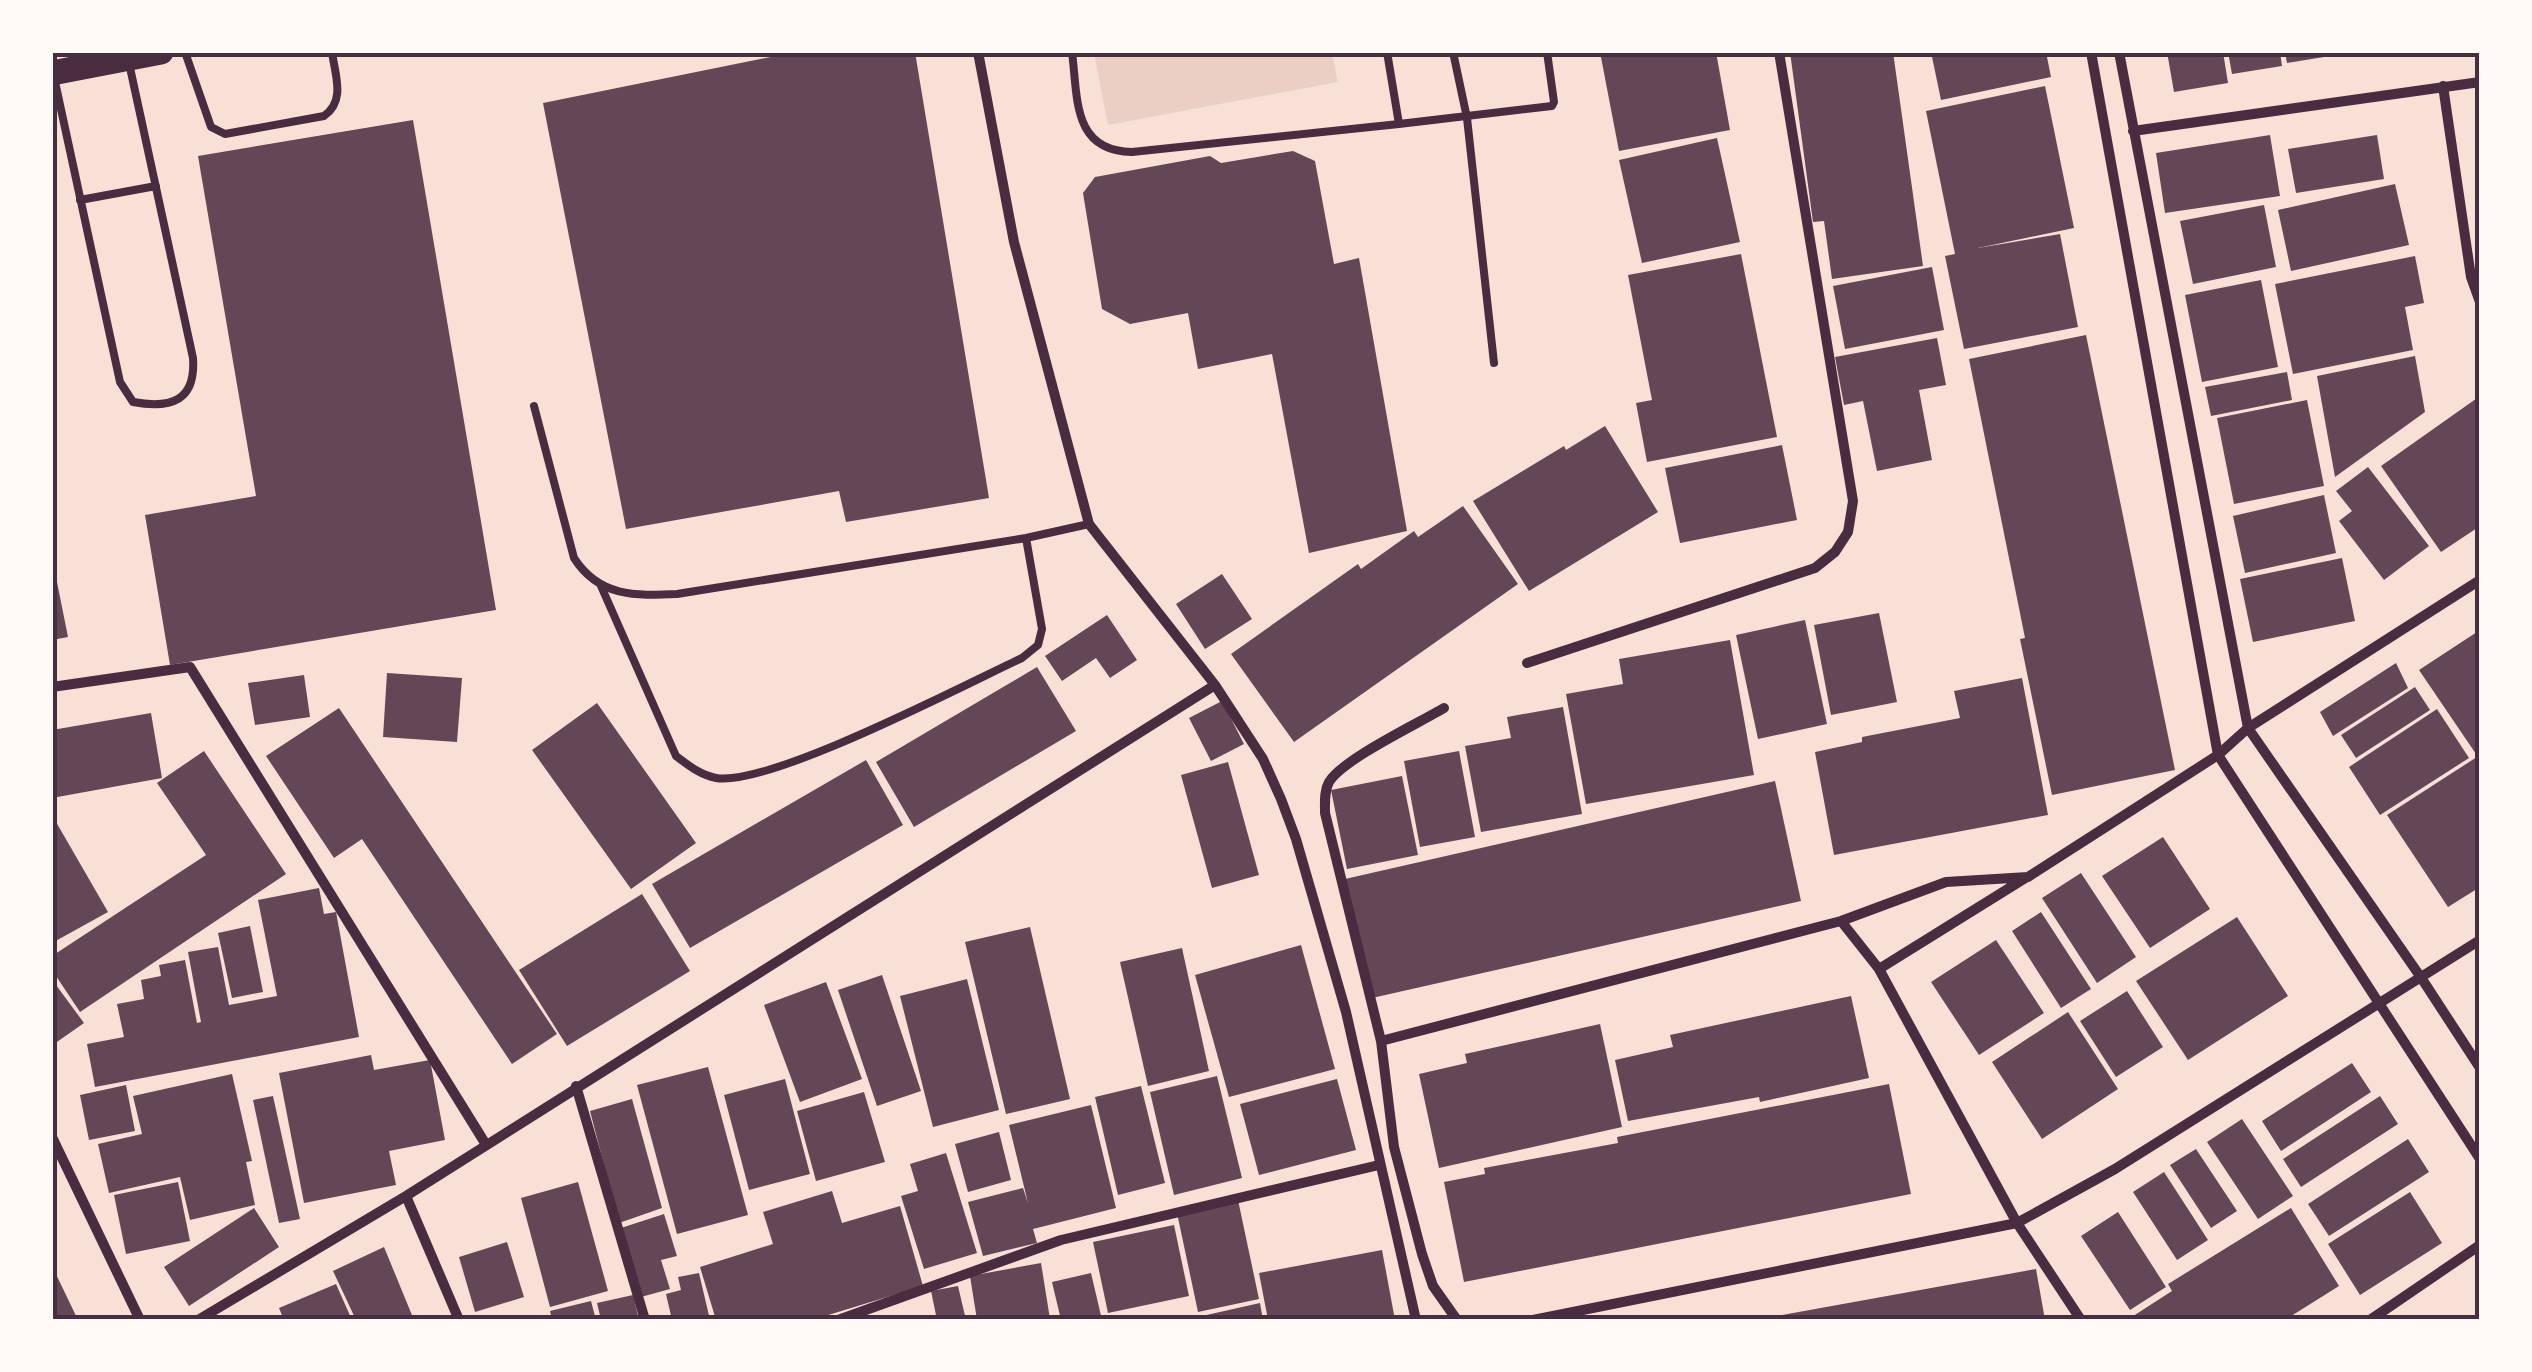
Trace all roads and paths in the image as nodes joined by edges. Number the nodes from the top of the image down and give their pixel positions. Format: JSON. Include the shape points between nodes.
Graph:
{"nodes":[{"id":1,"x":161,"y":52,"type":"edge"},
{"id":2,"x":184,"y":52,"type":"edge"},
{"id":3,"x":332,"y":52,"type":"edge"},
{"id":4,"x":978,"y":52,"type":"edge"},
{"id":5,"x":1072,"y":52,"type":"edge"},
{"id":6,"x":1387,"y":52,"type":"edge"},
{"id":7,"x":1453,"y":52,"type":"edge"},
{"id":8,"x":1547,"y":52,"type":"edge"},
{"id":9,"x":1779,"y":52,"type":"edge"},
{"id":10,"x":2091,"y":52,"type":"edge"},
{"id":11,"x":2119,"y":52,"type":"edge"},
{"id":12,"x":128,"y":60,"type":"junction"},
{"id":13,"x":53,"y":73,"type":"edge"},
{"id":14,"x":2480,"y":82,"type":"edge"},
{"id":15,"x":2442,"y":86,"type":"junction"},
{"id":16,"x":1467,"y":118,"type":"junction"},
{"id":17,"x":1399,"y":124,"type":"junction"},
{"id":18,"x":2133,"y":131,"type":"junction"},
{"id":19,"x":156,"y":186,"type":"junction"},
{"id":20,"x":80,"y":200,"type":"junction"},
{"id":21,"x":2480,"y":302,"type":"edge"},
{"id":22,"x":1494,"y":363,"type":"dead end"},
{"id":23,"x":534,"y":406,"type":"dead end"},
{"id":24,"x":1089,"y":524,"type":"junction"},
{"id":25,"x":1026,"y":538,"type":"junction"},
{"id":26,"x":2480,"y":580,"type":"edge"},
{"id":27,"x":600,"y":586,"type":"junction"},
{"id":28,"x":1527,"y":663,"type":"dead end"},
{"id":29,"x":1215,"y":684,"type":"junction"},
{"id":30,"x":52,"y":687,"type":"edge"},
{"id":31,"x":1444,"y":708,"type":"dead end"},
{"id":32,"x":2248,"y":728,"type":"junction"},
{"id":33,"x":2218,"y":754,"type":"junction"},
{"id":34,"x":2028,"y":877,"type":"junction"},
{"id":35,"x":1842,"y":921,"type":"junction"},
{"id":36,"x":2480,"y":940,"type":"edge"},
{"id":37,"x":1879,"y":969,"type":"junction"},
{"id":38,"x":2422,"y":979,"type":"junction"},
{"id":39,"x":2378,"y":1006,"type":"junction"},
{"id":40,"x":1381,"y":1041,"type":"junction"},
{"id":41,"x":2480,"y":1068,"type":"edge"},
{"id":42,"x":576,"y":1086,"type":"junction"},
{"id":43,"x":52,"y":1136,"type":"edge"},
{"id":44,"x":486,"y":1144,"type":"junction"},
{"id":45,"x":2480,"y":1159,"type":"edge"},
{"id":46,"x":1379,"y":1165,"type":"junction"},
{"id":47,"x":406,"y":1196,"type":"junction"},
{"id":48,"x":2017,"y":1223,"type":"junction"},
{"id":49,"x":2480,"y":1244,"type":"edge"},
{"id":50,"x":140,"y":1320,"type":"edge"},
{"id":51,"x":198,"y":1320,"type":"edge"},
{"id":52,"x":459,"y":1320,"type":"edge"},
{"id":53,"x":645,"y":1320,"type":"edge"},
{"id":54,"x":838,"y":1320,"type":"edge"},
{"id":55,"x":1416,"y":1320,"type":"edge"},
{"id":56,"x":1457,"y":1320,"type":"edge"},
{"id":57,"x":1533,"y":1320,"type":"edge"},
{"id":58,"x":2082,"y":1320,"type":"edge"},
{"id":59,"x":2370,"y":1320,"type":"edge"}],
"edges":[{"from":1,"to":12,"type":"main road"},
{"from":2,"to":3,"type":"lane","via":[[211,127],[225,134],[330,112],[338,97]]},
{"from":4,"to":24,"type":"street","via":[[1014,242]]},
{"from":5,"to":17,"type":"lane","via":[[1083,124],[1096,143],[1113,152]]},
{"from":6,"to":17,"type":"lane"},
{"from":7,"to":16,"type":"lane"},
{"from":8,"to":16,"type":"lane","via":[[1552,106]]},
{"from":9,"to":28,"type":"street","via":[[1844,432],[1853,501],[1848,532],[1815,568]]},
{"from":10,"to":33,"type":"street"},
{"from":11,"to":18,"type":"street"},
{"from":12,"to":13,"type":"main road"},
{"from":12,"to":19,"type":"lane"},
{"from":13,"to":20,"type":"lane"},
{"from":14,"to":15,"type":"street"},
{"from":15,"to":18,"type":"street"},
{"from":15,"to":21,"type":"street"},
{"from":16,"to":17,"type":"lane"},
{"from":16,"to":22,"type":"lane"},
{"from":18,"to":32,"type":"street"},
{"from":19,"to":20,"type":"lane"},
{"from":19,"to":20,"type":"lane","via":[[193,358],[194,378],[174,402],[134,402],[120,382]]},
{"from":23,"to":27,"type":"lane","via":[[574,558]]},
{"from":24,"to":25,"type":"lane"},
{"from":24,"to":29,"type":"street"},
{"from":25,"to":27,"type":"lane","via":[[676,594],[636,596]]},
{"from":25,"to":27,"type":"lane","via":[[1042,630],[1038,646],[842,741],[742,777],[718,779],[676,756]]},
{"from":26,"to":32,"type":"street"},
{"from":29,"to":42,"type":"street"},
{"from":29,"to":46,"type":"street","via":[[1263,759],[1296,839],[1346,1012]]},
{"from":30,"to":44,"type":"street","via":[[190,666]]},
{"from":31,"to":40,"type":"street","via":[[1346,766],[1325,794],[1324,813]]},
{"from":32,"to":33,"type":"street"},
{"from":32,"to":38,"type":"street"},
{"from":33,"to":34,"type":"street"},
{"from":33,"to":39,"type":"street"},
{"from":34,"to":35,"type":"street","via":[[1946,882]]},
{"from":34,"to":37,"type":"street"},
{"from":35,"to":37,"type":"street"},
{"from":35,"to":40,"type":"street"},
{"from":36,"to":38,"type":"street"},
{"from":37,"to":48,"type":"street"},
{"from":38,"to":39,"type":"street"},
{"from":38,"to":41,"type":"street"},
{"from":39,"to":45,"type":"street"},
{"from":39,"to":48,"type":"street"},
{"from":40,"to":56,"type":"street","via":[[1394,1147],[1422,1254],[1433,1286]]},
{"from":42,"to":44,"type":"street"},
{"from":42,"to":53,"type":"street"},
{"from":43,"to":50,"type":"street"},
{"from":44,"to":47,"type":"street"},
{"from":46,"to":54,"type":"street","via":[[1060,1240]]},
{"from":46,"to":55,"type":"street"},
{"from":47,"to":51,"type":"street"},
{"from":47,"to":52,"type":"street"},
{"from":48,"to":57,"type":"street"},
{"from":48,"to":58,"type":"street"},
{"from":49,"to":59,"type":"street"}]}
